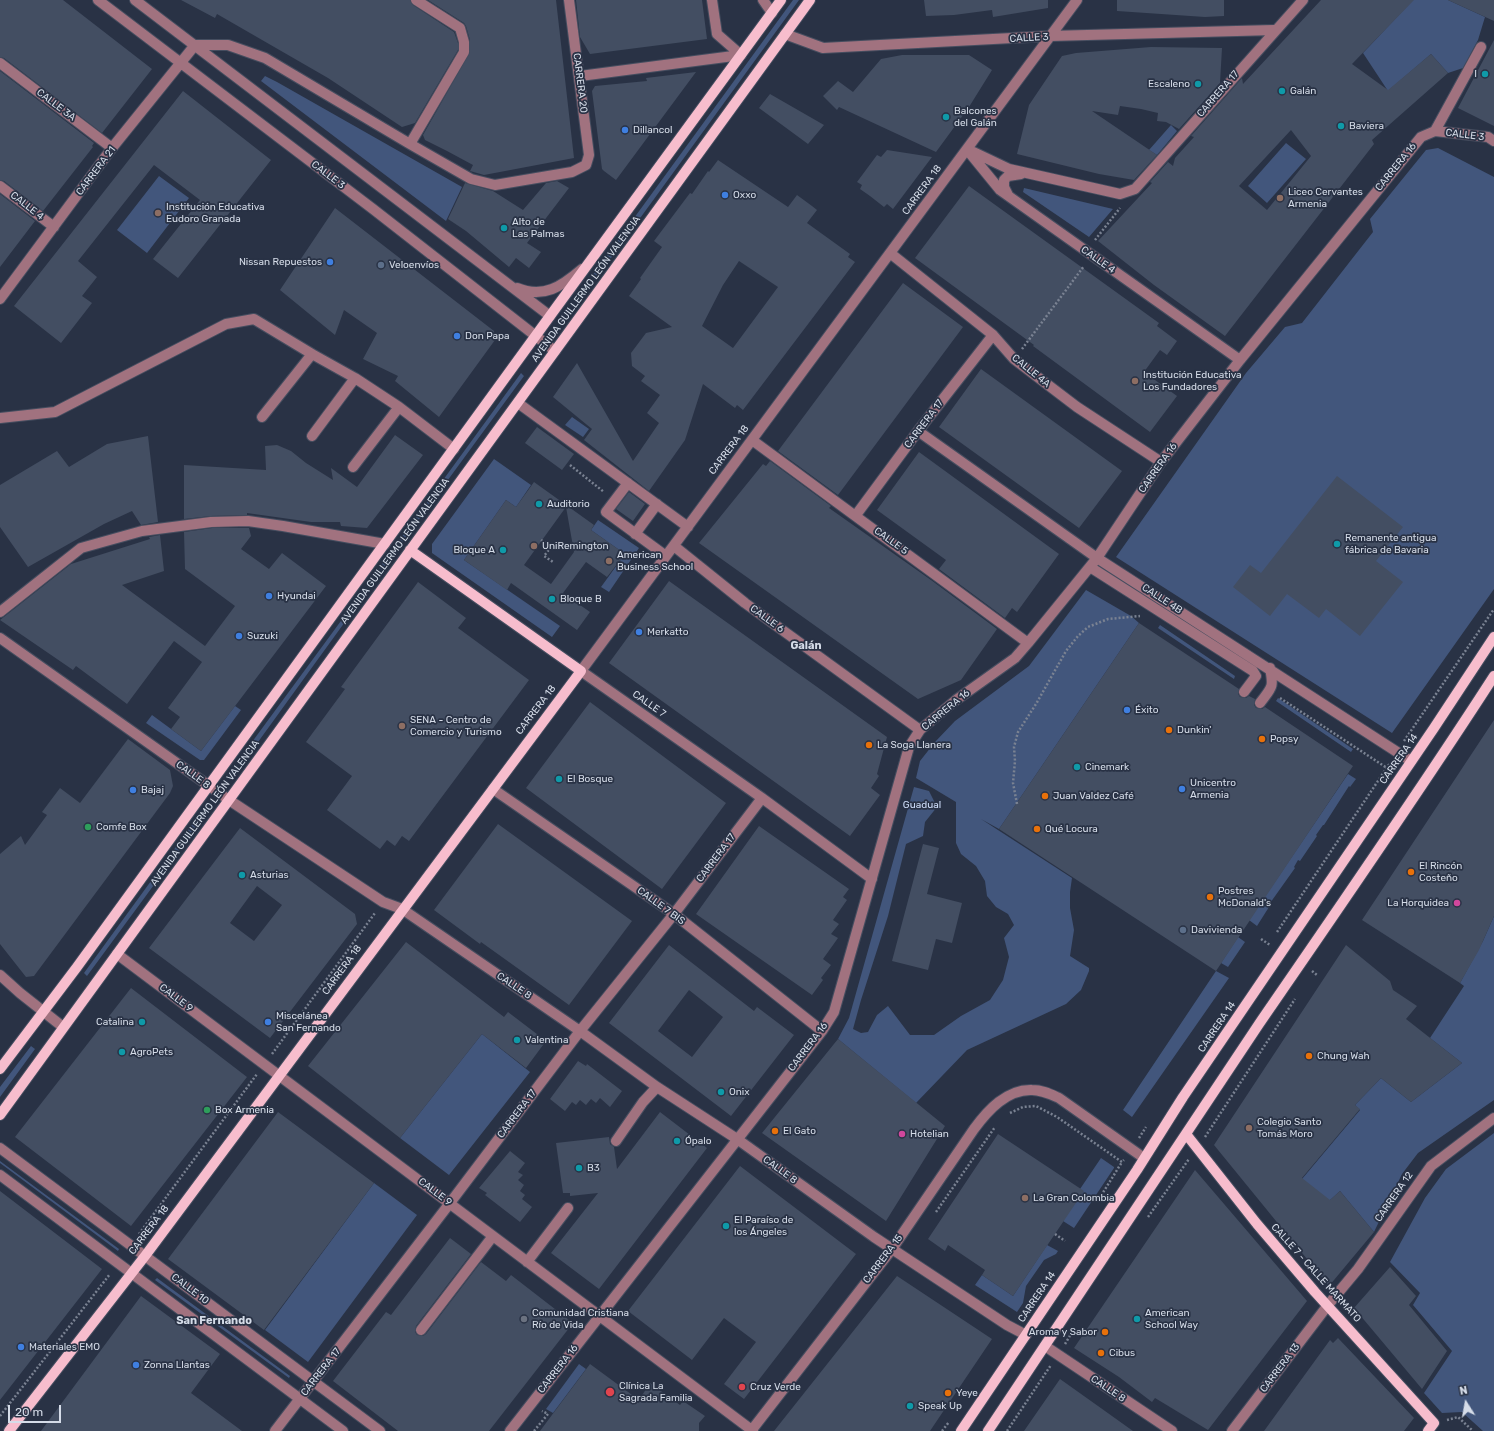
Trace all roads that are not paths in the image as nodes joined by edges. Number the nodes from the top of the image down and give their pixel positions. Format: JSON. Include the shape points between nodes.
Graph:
{"nodes":[{"id":1,"x":98,"y":0,"type":"edge"},
{"id":2,"x":136,"y":0,"type":"edge"},
{"id":3,"x":416,"y":0,"type":"edge"},
{"id":4,"x":569,"y":0,"type":"edge"},
{"id":5,"x":712,"y":0,"type":"edge"},
{"id":6,"x":763,"y":0,"type":"edge"},
{"id":7,"x":781,"y":0,"type":"edge"},
{"id":8,"x":810,"y":0,"type":"edge"},
{"id":9,"x":1077,"y":0,"type":"edge"},
{"id":10,"x":1303,"y":0,"type":"edge"},
{"id":11,"x":772,"y":13,"type":"junction"},
{"id":12,"x":1274,"y":30,"type":"junction"},
{"id":13,"x":785,"y":34,"type":"junction"},
{"id":14,"x":1050,"y":36,"type":"junction"},
{"id":15,"x":195,"y":45,"type":"junction"},
{"id":16,"x":1481,"y":47,"type":"dead end"},
{"id":17,"x":741,"y":55,"type":"junction"},
{"id":18,"x":180,"y":62,"type":"junction"},
{"id":19,"x":0,"y":63,"type":"edge"},
{"id":20,"x":580,"y":76,"type":"junction"},
{"id":21,"x":1435,"y":131,"type":"junction"},
{"id":22,"x":1494,"y":141,"type":"edge"},
{"id":23,"x":410,"y":144,"type":"junction"},
{"id":24,"x":112,"y":148,"type":"junction"},
{"id":25,"x":967,"y":149,"type":"junction"},
{"id":26,"x":1030,"y":174,"type":"junction"},
{"id":27,"x":0,"y":186,"type":"edge"},
{"id":28,"x":1009,"y":197,"type":"junction"},
{"id":29,"x":54,"y":227,"type":"junction"},
{"id":30,"x":890,"y":253,"type":"junction"},
{"id":31,"x":587,"y":266,"type":"junction"},
{"id":32,"x":510,"y":285,"type":"junction"},
{"id":33,"x":0,"y":298,"type":"edge"},
{"id":34,"x":550,"y":316,"type":"junction"},
{"id":35,"x":993,"y":335,"type":"junction"},
{"id":36,"x":535,"y":336,"type":"junction"},
{"id":37,"x":555,"y":351,"type":"junction"},
{"id":38,"x":312,"y":354,"type":"junction"},
{"id":39,"x":1240,"y":360,"type":"junction"},
{"id":40,"x":355,"y":378,"type":"junction"},
{"id":41,"x":518,"y":403,"type":"junction"},
{"id":42,"x":399,"y":407,"type":"junction"},
{"id":43,"x":262,"y":417,"type":"dead end"},
{"id":44,"x":0,"y":418,"type":"edge"},
{"id":45,"x":918,"y":431,"type":"junction"},
{"id":46,"x":312,"y":436,"type":"dead end"},
{"id":47,"x":752,"y":440,"type":"junction"},
{"id":48,"x":454,"y":449,"type":"junction"},
{"id":49,"x":1161,"y":462,"type":"junction"},
{"id":50,"x":353,"y":467,"type":"dead end"},
{"id":51,"x":628,"y":483,"type":"junction"},
{"id":52,"x":657,"y":504,"type":"junction"},
{"id":53,"x":856,"y":515,"type":"junction"},
{"id":54,"x":688,"y":527,"type":"junction"},
{"id":55,"x":634,"y":534,"type":"junction"},
{"id":56,"x":385,"y":544,"type":"junction"},
{"id":57,"x":674,"y":546,"type":"junction"},
{"id":58,"x":410,"y":550,"type":"junction"},
{"id":59,"x":666,"y":556,"type":"junction"},
{"id":60,"x":1097,"y":558,"type":"junction"},
{"id":61,"x":1090,"y":567,"type":"junction"},
{"id":62,"x":0,"y":612,"type":"edge"},
{"id":63,"x":1494,"y":637,"type":"edge"},
{"id":64,"x":0,"y":638,"type":"edge"},
{"id":65,"x":1028,"y":643,"type":"junction"},
{"id":66,"x":1270,"y":668,"type":"junction"},
{"id":67,"x":581,"y":671,"type":"junction"},
{"id":68,"x":1494,"y":676,"type":"edge"},
{"id":69,"x":1244,"y":692,"type":"dead end"},
{"id":70,"x":1260,"y":703,"type":"dead end"},
{"id":71,"x":920,"y":730,"type":"junction"},
{"id":72,"x":1412,"y":761,"type":"junction"},
{"id":73,"x":208,"y":786,"type":"junction"},
{"id":74,"x":493,"y":789,"type":"junction"},
{"id":75,"x":762,"y":798,"type":"junction"},
{"id":76,"x":229,"y":800,"type":"junction"},
{"id":77,"x":872,"y":879,"type":"junction"},
{"id":78,"x":402,"y":909,"type":"junction"},
{"id":79,"x":674,"y":914,"type":"junction"},
{"id":80,"x":117,"y":954,"type":"junction"},
{"id":81,"x":2,"y":979,"type":"edge"},
{"id":82,"x":43,"y":1011,"type":"junction"},
{"id":83,"x":63,"y":1027,"type":"junction"},
{"id":84,"x":580,"y":1031,"type":"junction"},
{"id":85,"x":822,"y":1031,"type":"junction"},
{"id":86,"x":0,"y":1069,"type":"edge"},
{"id":87,"x":280,"y":1076,"type":"junction"},
{"id":88,"x":657,"y":1087,"type":"junction"},
{"id":89,"x":0,"y":1115,"type":"edge"},
{"id":90,"x":1494,"y":1118,"type":"edge"},
{"id":91,"x":1186,"y":1134,"type":"junction"},
{"id":92,"x":737,"y":1139,"type":"junction"},
{"id":93,"x":616,"y":1141,"type":"dead end"},
{"id":94,"x":0,"y":1148,"type":"edge"},
{"id":95,"x":1144,"y":1158,"type":"junction"},
{"id":96,"x":0,"y":1174,"type":"edge"},
{"id":97,"x":450,"y":1203,"type":"junction"},
{"id":98,"x":568,"y":1208,"type":"dead end"},
{"id":99,"x":493,"y":1236,"type":"junction"},
{"id":100,"x":892,"y":1249,"type":"junction"},
{"id":101,"x":145,"y":1256,"type":"junction"},
{"id":102,"x":528,"y":1262,"type":"junction"},
{"id":103,"x":131,"y":1273,"type":"junction"},
{"id":104,"x":1328,"y":1305,"type":"junction"},
{"id":105,"x":600,"y":1316,"type":"junction"},
{"id":106,"x":421,"y":1330,"type":"dead end"},
{"id":107,"x":1026,"y":1335,"type":"junction"},
{"id":108,"x":1045,"y":1346,"type":"junction"},
{"id":109,"x":314,"y":1382,"type":"junction"},
{"id":110,"x":300,"y":1398,"type":"junction"},
{"id":111,"x":1431,"y":1427,"type":"edge"},
{"id":112,"x":9,"y":1431,"type":"edge"},
{"id":113,"x":275,"y":1431,"type":"edge"},
{"id":114,"x":343,"y":1431,"type":"edge"},
{"id":115,"x":380,"y":1431,"type":"edge"},
{"id":116,"x":510,"y":1431,"type":"edge"},
{"id":117,"x":752,"y":1431,"type":"edge"},
{"id":118,"x":961,"y":1431,"type":"edge"},
{"id":119,"x":988,"y":1431,"type":"edge"},
{"id":120,"x":1172,"y":1431,"type":"edge"},
{"id":121,"x":1232,"y":1431,"type":"edge"}],
"edges":[{"from":1,"to":18,"type":"street","name":"CALLE 3"},
{"from":2,"to":15,"type":"street"},
{"from":3,"to":23,"type":"street","via":[[460,28],[464,52]]},
{"from":4,"to":20,"type":"street","name":"CARRERA 20"},
{"from":5,"to":17,"type":"street","via":[[717,34]]},
{"from":6,"to":11,"type":"street"},
{"from":7,"to":11,"type":"main road","name":"AVENIDA GUILLERMO LEÓN VALENCIA"},
{"from":8,"to":13,"type":"main road","name":"AVENIDA GUILLERMO LEÓN VALENCIA"},
{"from":9,"to":14,"type":"street","name":"CARRERA 18"},
{"from":10,"to":12,"type":"street","name":"CARRERA 17"},
{"from":11,"to":17,"type":"main road","name":"AVENIDA GUILLERMO LEÓN VALENCIA"},
{"from":12,"to":14,"type":"street","name":"CALLE 3"},
{"from":12,"to":26,"type":"street","name":"CARRERA 17","via":[[1134,189],[1120,194]]},
{"from":13,"to":14,"type":"street","name":"CALLE 3","via":[[823,48]]},
{"from":13,"to":37,"type":"main road","name":"AVENIDA GUILLERMO LEÓN VALENCIA"},
{"from":14,"to":25,"type":"street","name":"CARRERA 18"},
{"from":15,"to":18,"type":"street","name":"CARRERA 21"},
{"from":15,"to":23,"type":"street","via":[[228,45],[265,58]]},
{"from":15,"to":32,"type":"street"},
{"from":16,"to":21,"type":"street"},
{"from":17,"to":20,"type":"street"},
{"from":17,"to":31,"type":"main road","name":"AVENIDA GUILLERMO LEÓN VALENCIA"},
{"from":18,"to":24,"type":"street","name":"CARRERA 21"},
{"from":18,"to":36,"type":"street","name":"CALLE 3"},
{"from":19,"to":24,"type":"street","name":"CALLE 3A"},
{"from":20,"to":23,"type":"street","name":"CARRERA 20","via":[[589,155],[586,165],[572,172],[495,185],[471,179]]},
{"from":21,"to":22,"type":"street","name":"CALLE 3"},
{"from":21,"to":39,"type":"street","name":"CARRERA 16","via":[[1421,137]]},
{"from":24,"to":29,"type":"street","name":"CARRERA 21"},
{"from":25,"to":26,"type":"street","via":[[1009,169]]},
{"from":25,"to":28,"type":"street","name":"CALLE 4","via":[[1000,190]]},
{"from":25,"to":30,"type":"street","name":"CARRERA 18"},
{"from":26,"to":28,"type":"street","via":[[1008,176],[1004,180]]},
{"from":27,"to":29,"type":"street","name":"CALLE 4"},
{"from":28,"to":39,"type":"street","name":"CALLE 4"},
{"from":29,"to":33,"type":"street","name":"CARRERA 21"},
{"from":30,"to":35,"type":"street","name":"CALLE 4A"},
{"from":30,"to":47,"type":"street","name":"CARRERA 18"},
{"from":31,"to":32,"type":"street","via":[[569,280],[546,291],[526,292]]},
{"from":31,"to":34,"type":"main road","name":"AVENIDA GUILLERMO LEÓN VALENCIA"},
{"from":32,"to":34,"type":"street"},
{"from":34,"to":36,"type":"main road","name":"AVENIDA GUILLERMO LEÓN VALENCIA"},
{"from":35,"to":45,"type":"street","name":"CARRERA 17"},
{"from":35,"to":49,"type":"street","name":"CALLE 4A","via":[[1014,359],[1077,407]]},
{"from":36,"to":37,"type":"street","name":"CALLE 3"},
{"from":36,"to":48,"type":"main road","name":"AVENIDA GUILLERMO LEÓN VALENCIA"},
{"from":37,"to":41,"type":"main road","name":"AVENIDA GUILLERMO LEÓN VALENCIA"},
{"from":38,"to":40,"type":"street"},
{"from":38,"to":43,"type":"street"},
{"from":38,"to":44,"type":"street","via":[[254,318],[226,324],[55,412]]},
{"from":39,"to":49,"type":"street","name":"CARRERA 16"},
{"from":40,"to":42,"type":"street"},
{"from":40,"to":46,"type":"street"},
{"from":41,"to":51,"type":"street"},
{"from":41,"to":58,"type":"main road","name":"AVENIDA GUILLERMO LEÓN VALENCIA"},
{"from":42,"to":48,"type":"street"},
{"from":42,"to":50,"type":"street"},
{"from":45,"to":53,"type":"street","name":"CARRERA 17"},
{"from":45,"to":60,"type":"street","name":"CALLE 4B"},
{"from":47,"to":53,"type":"street","name":"CALLE 5"},
{"from":47,"to":54,"type":"street","name":"CARRERA 18"},
{"from":48,"to":56,"type":"main road","name":"AVENIDA GUILLERMO LEÓN VALENCIA"},
{"from":49,"to":60,"type":"street","name":"CARRERA 16"},
{"from":51,"to":52,"type":"street"},
{"from":51,"to":55,"type":"street","via":[[606,512]]},
{"from":52,"to":54,"type":"street"},
{"from":52,"to":55,"type":"street"},
{"from":53,"to":65,"type":"street","name":"CALLE 5"},
{"from":54,"to":57,"type":"street","name":"CARRERA 18"},
{"from":55,"to":59,"type":"street"},
{"from":56,"to":62,"type":"street","via":[[248,521],[211,522],[142,531],[81,548]]},
{"from":56,"to":73,"type":"main road","name":"AVENIDA GUILLERMO LEÓN VALENCIA"},
{"from":57,"to":59,"type":"street","name":"CARRERA 18"},
{"from":57,"to":71,"type":"street","name":"CALLE 6","via":[[745,603]]},
{"from":58,"to":67,"type":"main road","name":"CALLE 7"},
{"from":58,"to":76,"type":"main road","name":"AVENIDA GUILLERMO LEÓN VALENCIA"},
{"from":59,"to":67,"type":"street","name":"CARRERA 18"},
{"from":60,"to":61,"type":"street","name":"CARRERA 16"},
{"from":60,"to":66,"type":"street","name":"CALLE 4B"},
{"from":61,"to":65,"type":"street","name":"CARRERA 16"},
{"from":61,"to":69,"type":"street","via":[[1253,671],[1256,676]]},
{"from":63,"to":72,"type":"main road","name":"CARRERA 14"},
{"from":64,"to":73,"type":"street","name":"CALLE 8"},
{"from":65,"to":71,"type":"street","name":"CARRERA 16","via":[[1015,658],[956,700]]},
{"from":66,"to":70,"type":"street","via":[[1273,683]]},
{"from":66,"to":72,"type":"street","name":"CALLE 4B"},
{"from":67,"to":74,"type":"main road","name":"CARRERA 18"},
{"from":67,"to":75,"type":"street","name":"CALLE 7"},
{"from":68,"to":91,"type":"main road"},
{"from":71,"to":77,"type":"street","name":"CARRERA 16","via":[[909,747]]},
{"from":72,"to":95,"type":"main road","name":"CARRERA 14"},
{"from":73,"to":76,"type":"street","name":"CALLE 8"},
{"from":73,"to":82,"type":"main road","name":"AVENIDA GUILLERMO LEÓN VALENCIA"},
{"from":74,"to":78,"type":"main road","name":"CARRERA 18"},
{"from":74,"to":79,"type":"street","name":"CALLE 7 BIS"},
{"from":75,"to":77,"type":"street","name":"CALLE 7"},
{"from":75,"to":79,"type":"street","name":"CARRERA 17"},
{"from":76,"to":78,"type":"street","name":"CALLE 8","via":[[383,902]]},
{"from":76,"to":80,"type":"main road","name":"AVENIDA GUILLERMO LEÓN VALENCIA"},
{"from":77,"to":85,"type":"street","name":"CARRERA 16","via":[[834,1012]]},
{"from":78,"to":84,"type":"street","name":"CALLE 8"},
{"from":78,"to":87,"type":"main road","name":"CARRERA 18"},
{"from":79,"to":84,"type":"street","name":"CARRERA 17"},
{"from":79,"to":85,"type":"street","name":"CALLE 7 BIS"},
{"from":80,"to":83,"type":"main road","name":"AVENIDA GUILLERMO LEÓN VALENCIA"},
{"from":80,"to":87,"type":"street","name":"CALLE 9"},
{"from":81,"to":82,"type":"street"},
{"from":82,"to":83,"type":"street"},
{"from":82,"to":86,"type":"main road","name":"AVENIDA GUILLERMO LEÓN VALENCIA"},
{"from":83,"to":89,"type":"main road","name":"AVENIDA GUILLERMO LEÓN VALENCIA"},
{"from":84,"to":88,"type":"street","name":"CALLE 8"},
{"from":84,"to":97,"type":"street","name":"CARRERA 17"},
{"from":85,"to":92,"type":"street","name":"CARRERA 16"},
{"from":87,"to":97,"type":"street","name":"CALLE 9"},
{"from":87,"to":101,"type":"main road","name":"CARRERA 18"},
{"from":88,"to":92,"type":"street","name":"CALLE 8"},
{"from":88,"to":93,"type":"street","via":[[643,1102]]},
{"from":90,"to":104,"type":"street","name":"CARRERA 12","via":[[1431,1166],[1358,1269]]},
{"from":91,"to":104,"type":"main road","name":"CALLE 7 - CALLE MARMATO","via":[[1258,1224]]},
{"from":91,"to":108,"type":"main road"},
{"from":92,"to":100,"type":"street","name":"CALLE 8"},
{"from":92,"to":105,"type":"street","name":"CARRERA 16"},
{"from":94,"to":101,"type":"street","name":"CALLE 10"},
{"from":95,"to":100,"type":"street","name":"CARRERA 15","via":[[1059,1098],[1046,1092],[1018,1092],[986,1112]]},
{"from":95,"to":107,"type":"main road","name":"CARRERA 14"},
{"from":96,"to":103,"type":"street"},
{"from":97,"to":99,"type":"street","name":"CALLE 9"},
{"from":97,"to":109,"type":"street","name":"CARRERA 17"},
{"from":98,"to":102,"type":"street"},
{"from":99,"to":102,"type":"street","name":"CALLE 9"},
{"from":99,"to":106,"type":"street"},
{"from":100,"to":107,"type":"street","name":"CALLE 8"},
{"from":100,"to":117,"type":"street","name":"CARRERA 15"},
{"from":101,"to":103,"type":"main road","name":"CARRERA 18"},
{"from":101,"to":109,"type":"street","name":"CALLE 10"},
{"from":102,"to":105,"type":"street","name":"CALLE 9"},
{"from":103,"to":110,"type":"street"},
{"from":103,"to":112,"type":"main road","name":"CARRERA 18"},
{"from":104,"to":111,"type":"main road","name":"CALLE 7 - CALLE MARMATO"},
{"from":104,"to":121,"type":"street","name":"CARRERA 13"},
{"from":105,"to":116,"type":"street","name":"CARRERA 16"},
{"from":105,"to":117,"type":"street","name":"CALLE 9"},
{"from":107,"to":118,"type":"main road","name":"CARRERA 14"},
{"from":108,"to":119,"type":"main road"},
{"from":108,"to":120,"type":"street","name":"CALLE 8"},
{"from":109,"to":110,"type":"street","name":"CARRERA 17"},
{"from":109,"to":115,"type":"street","name":"CALLE 10"},
{"from":110,"to":113,"type":"street","name":"CARRERA 17"},
{"from":110,"to":114,"type":"street"}]}
